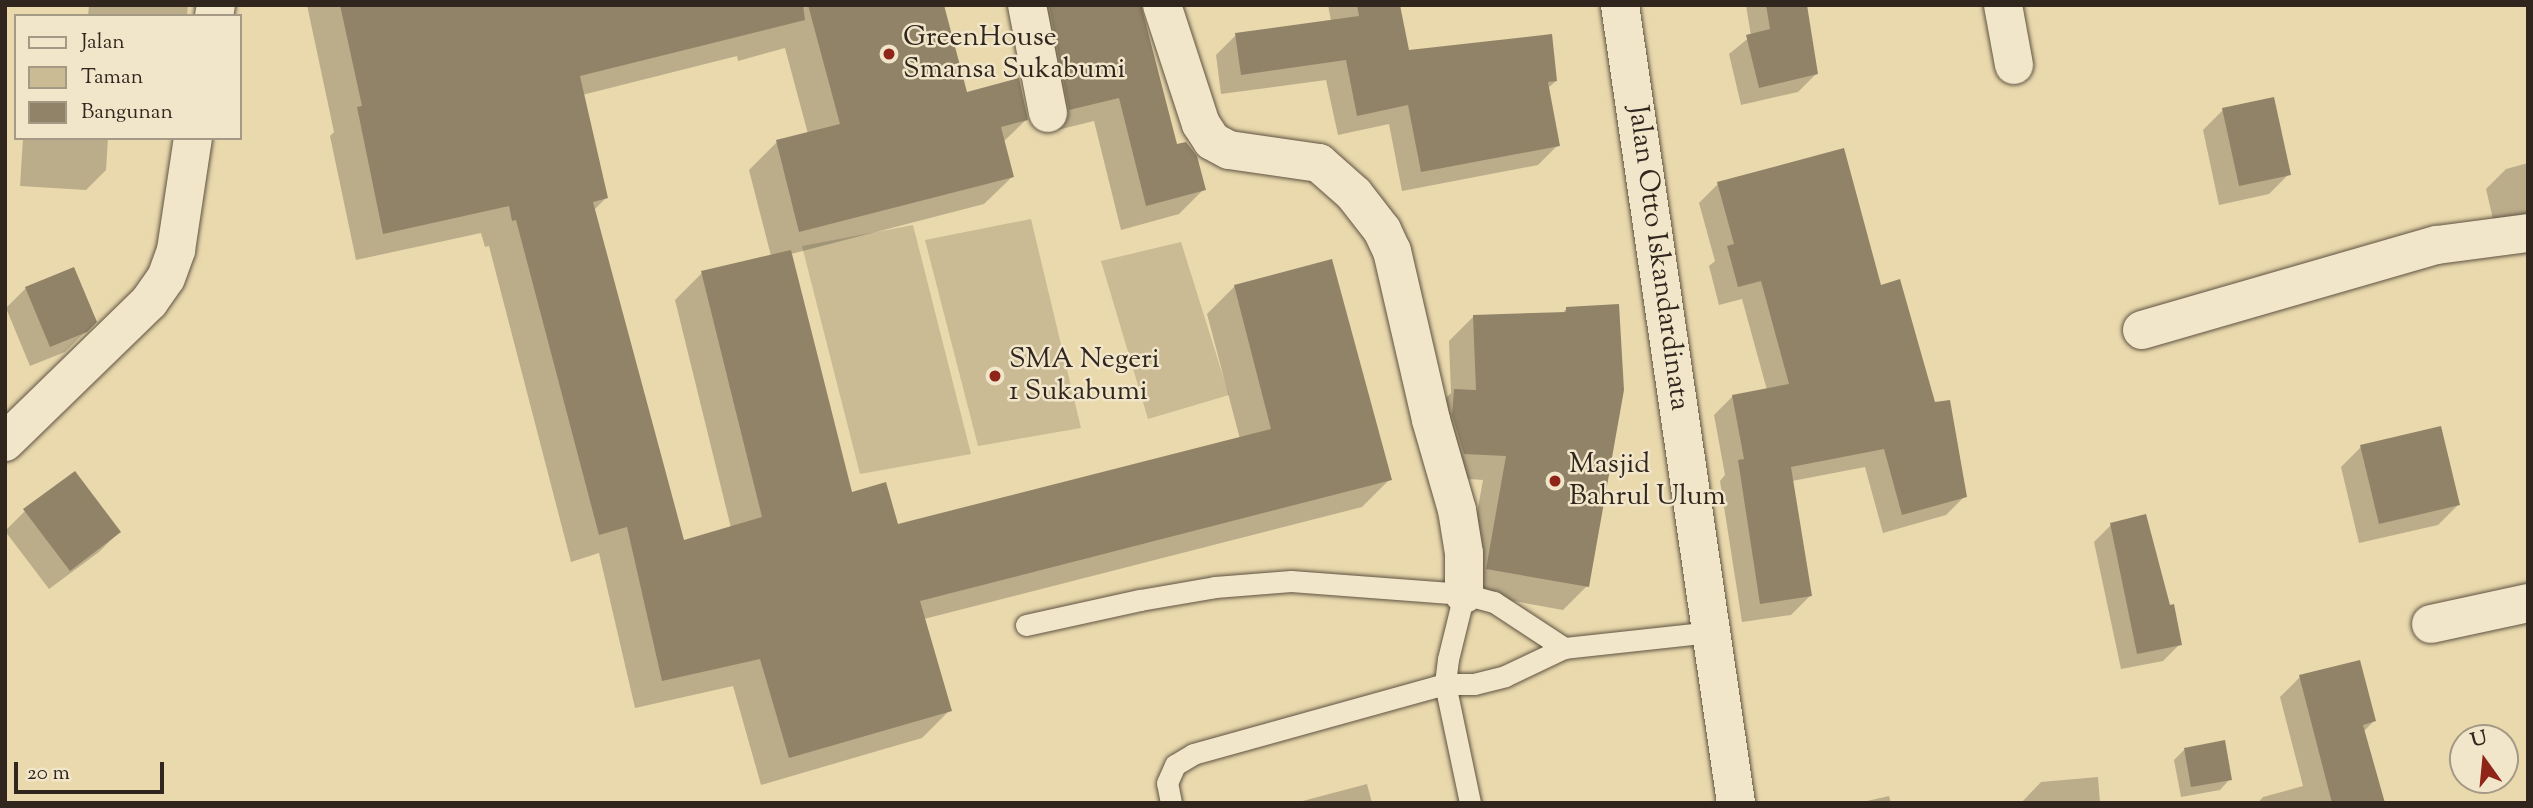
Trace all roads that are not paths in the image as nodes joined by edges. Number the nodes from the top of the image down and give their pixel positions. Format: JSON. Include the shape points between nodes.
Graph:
{"nodes":[{"id":1,"x":1027,"y":5,"type":"edge"},
{"id":2,"x":1162,"y":5,"type":"edge"},
{"id":3,"x":1620,"y":5,"type":"edge"},
{"id":4,"x":2003,"y":5,"type":"edge"},
{"id":5,"x":2014,"y":65,"type":"dead end"},
{"id":6,"x":1048,"y":113,"type":"dead end"},
{"id":7,"x":193,"y":140,"type":"edge"},
{"id":8,"x":2528,"y":233,"type":"edge"},
{"id":9,"x":2142,"y":330,"type":"dead end"},
{"id":10,"x":5,"y":442,"type":"edge"},
{"id":11,"x":1464,"y":594,"type":"junction"},
{"id":12,"x":2528,"y":603,"type":"edge"},
{"id":13,"x":2431,"y":624,"type":"dead end"},
{"id":14,"x":1026,"y":625,"type":"dead end"},
{"id":15,"x":1711,"y":632,"type":"junction"},
{"id":16,"x":1564,"y":648,"type":"junction"},
{"id":17,"x":1446,"y":684,"type":"junction"},
{"id":18,"x":1171,"y":803,"type":"edge"},
{"id":19,"x":1470,"y":803,"type":"edge"},
{"id":20,"x":1736,"y":803,"type":"edge"}],
"edges":[{"from":1,"to":6,"type":"street"},
{"from":2,"to":11,"type":"street","via":[[1201,124],[1212,141],[1229,150],[1319,163],[1354,194],[1382,230],[1392,251],[1457,510]]},
{"from":3,"to":15,"type":"street","name":"Jalan Otto Iskandardinata"},
{"from":4,"to":5,"type":"street"},
{"from":7,"to":10,"type":"street","via":[[176,250],[166,278],[149,302]]},
{"from":8,"to":9,"type":"street","via":[[2437,245]]},
{"from":11,"to":14,"type":"lane","via":[[1291,581],[1165,596]]},
{"from":11,"to":16,"type":"lane","via":[[1494,602]]},
{"from":11,"to":17,"type":"lane"},
{"from":12,"to":13,"type":"street"},
{"from":15,"to":16,"type":"lane"},
{"from":15,"to":20,"type":"street","name":"Jalan Otto Iskandardinata"},
{"from":16,"to":17,"type":"lane","via":[[1505,676],[1474,684]]},
{"from":17,"to":18,"type":"lane","via":[[1193,754],[1175,765],[1167,783]]},
{"from":17,"to":19,"type":"lane"}]}
